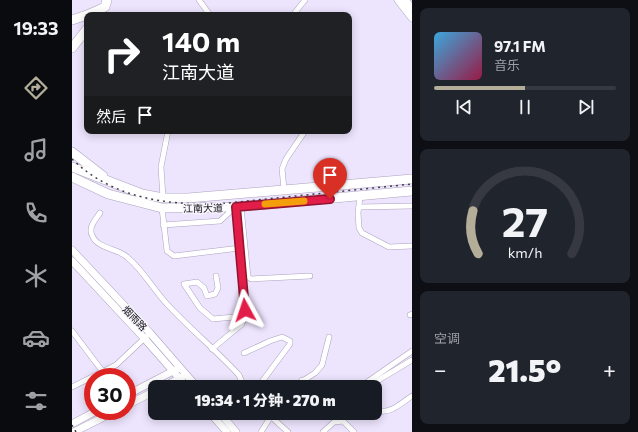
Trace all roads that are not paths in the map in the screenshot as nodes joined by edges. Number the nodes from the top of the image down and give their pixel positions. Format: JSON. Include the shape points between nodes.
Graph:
{"nodes":[{"id":1,"x":199,"y":0,"type":"edge"},
{"id":2,"x":305,"y":0,"type":"edge"},
{"id":3,"x":398,"y":0,"type":"edge"},
{"id":4,"x":405,"y":0,"type":"edge"},
{"id":5,"x":108,"y":2,"type":"edge"},
{"id":6,"x":412,"y":8,"type":"edge"},
{"id":7,"x":92,"y":12,"type":"edge"},
{"id":8,"x":100,"y":12,"type":"edge"},
{"id":9,"x":208,"y":12,"type":"edge"},
{"id":10,"x":295,"y":12,"type":"edge"},
{"id":11,"x":84,"y":16,"type":"edge"},
{"id":12,"x":412,"y":18,"type":"edge"},
{"id":13,"x":72,"y":20,"type":"edge"},
{"id":14,"x":84,"y":33,"type":"edge"},
{"id":15,"x":72,"y":48,"type":"edge"},
{"id":16,"x":167,"y":134,"type":"edge"},
{"id":17,"x":303,"y":134,"type":"edge"},
{"id":18,"x":72,"y":152,"type":"edge"},
{"id":19,"x":72,"y":167,"type":"edge"},
{"id":20,"x":72,"y":177,"type":"edge"},
{"id":21,"x":412,"y":179,"type":"edge"},
{"id":22,"x":111,"y":182,"type":"junction"},
{"id":23,"x":284,"y":189,"type":"junction"},
{"id":24,"x":412,"y":191,"type":"edge"},
{"id":25,"x":360,"y":197,"type":"junction"},
{"id":26,"x":163,"y":198,"type":"junction"},
{"id":27,"x":412,"y":206,"type":"edge"},
{"id":28,"x":237,"y":207,"type":"junction"},
{"id":29,"x":359,"y":207,"type":"junction"},
{"id":30,"x":162,"y":208,"type":"junction"},
{"id":31,"x":100,"y":213,"type":"dead end"},
{"id":32,"x":164,"y":225,"type":"junction"},
{"id":33,"x":412,"y":246,"type":"edge"},
{"id":34,"x":240,"y":248,"type":"junction"},
{"id":35,"x":72,"y":250,"type":"edge"},
{"id":36,"x":72,"y":261,"type":"edge"},
{"id":37,"x":216,"y":276,"type":"dead end"},
{"id":38,"x":310,"y":276,"type":"dead end"},
{"id":39,"x":244,"y":316,"type":"junction"},
{"id":40,"x":72,"y":331,"type":"edge"},
{"id":41,"x":147,"y":336,"type":"junction"},
{"id":42,"x":329,"y":336,"type":"dead end"},
{"id":43,"x":212,"y":349,"type":"junction"},
{"id":44,"x":412,"y":351,"type":"edge"},
{"id":45,"x":244,"y":353,"type":"dead end"},
{"id":46,"x":412,"y":360,"type":"edge"},
{"id":47,"x":100,"y":368,"type":"edge"},
{"id":48,"x":110,"y":368,"type":"edge"},
{"id":49,"x":177,"y":369,"type":"junction"},
{"id":50,"x":187,"y":375,"type":"junction"},
{"id":51,"x":180,"y":378,"type":"junction"},
{"id":52,"x":176,"y":380,"type":"edge"},
{"id":53,"x":191,"y":380,"type":"edge"},
{"id":54,"x":241,"y":380,"type":"edge"},
{"id":55,"x":263,"y":380,"type":"edge"},
{"id":56,"x":302,"y":380,"type":"edge"},
{"id":57,"x":370,"y":380,"type":"edge"},
{"id":58,"x":379,"y":380,"type":"edge"},
{"id":59,"x":84,"y":381,"type":"edge"},
{"id":60,"x":72,"y":387,"type":"edge"},
{"id":61,"x":136,"y":390,"type":"edge"},
{"id":62,"x":148,"y":394,"type":"edge"},
{"id":63,"x":412,"y":396,"type":"edge"},
{"id":64,"x":136,"y":400,"type":"edge"},
{"id":65,"x":382,"y":412,"type":"edge"},
{"id":66,"x":84,"y":418,"type":"edge"},
{"id":67,"x":100,"y":420,"type":"edge"},
{"id":68,"x":216,"y":420,"type":"edge"},
{"id":69,"x":226,"y":420,"type":"edge"},
{"id":70,"x":267,"y":420,"type":"edge"},
{"id":71,"x":276,"y":420,"type":"edge"},
{"id":72,"x":72,"y":424,"type":"edge"},
{"id":73,"x":83,"y":429,"type":"edge"},
{"id":74,"x":74,"y":432,"type":"edge"},
{"id":75,"x":227,"y":432,"type":"edge"},
{"id":76,"x":236,"y":432,"type":"edge"},
{"id":77,"x":261,"y":432,"type":"edge"},
{"id":78,"x":288,"y":432,"type":"edge"},
{"id":79,"x":323,"y":432,"type":"edge"},
{"id":80,"x":354,"y":432,"type":"edge"}],
"edges":[{"from":1,"to":9,"type":"street"},
{"from":2,"to":10,"type":"street"},
{"from":3,"to":12,"type":"main road"},
{"from":4,"to":6,"type":"main road"},
{"from":5,"to":7,"type":"highway"},
{"from":5,"to":8,"type":"highway"},
{"from":11,"to":13,"type":"highway"},
{"from":14,"to":15,"type":"highway"},
{"from":16,"to":26,"type":"street","via":[[161,167]]},
{"from":17,"to":23,"type":"street","via":[[282,169]]},
{"from":18,"to":22,"type":"highway"},
{"from":19,"to":22,"type":"highway","name":"江南大道"},
{"from":20,"to":30,"type":"highway","name":"江南大道","via":[[108,194]]},
{"from":21,"to":23,"type":"highway","name":"江南大道"},
{"from":22,"to":26,"type":"highway","name":"江南大道","via":[[142,194]]},
{"from":23,"to":26,"type":"highway","name":"江南大道"},
{"from":24,"to":25,"type":"highway","name":"江南大道"},
{"from":25,"to":28,"type":"highway","name":"江南大道"},
{"from":25,"to":29,"type":"street"},
{"from":27,"to":29,"type":"street"},
{"from":28,"to":30,"type":"highway","name":"江南大道"},
{"from":28,"to":32,"type":"street","via":[[220,221]]},
{"from":28,"to":34,"type":"street"},
{"from":28,"to":38,"type":"street","via":[[248,277],[251,279]]},
{"from":29,"to":33,"type":"street","via":[[359,228],[362,233],[389,247]]},
{"from":30,"to":32,"type":"street"},
{"from":31,"to":43,"type":"street","via":[[91,228],[97,243],[127,256],[166,303]]},
{"from":32,"to":34,"type":"street","via":[[167,251],[174,256]]},
{"from":34,"to":39,"type":"street"},
{"from":35,"to":41,"type":"main road","name":"烟雨路"},
{"from":36,"to":41,"type":"main road","name":"烟雨路"},
{"from":37,"to":39,"type":"street","via":[[218,288],[215,294],[207,296],[204,288],[197,282],[184,284],[200,308],[213,320]]},
{"from":39,"to":43,"type":"street","via":[[242,324]]},
{"from":40,"to":47,"type":"street"},
{"from":41,"to":48,"type":"street","via":[[129,355]]},
{"from":41,"to":49,"type":"main road","name":"烟雨路"},
{"from":42,"to":56,"type":"street","via":[[322,366]]},
{"from":43,"to":54,"type":"street"},
{"from":44,"to":57,"type":"street"},
{"from":45,"to":55,"type":"street","via":[[270,340],[282,337],[290,341]]},
{"from":46,"to":58,"type":"street"},
{"from":49,"to":50,"type":"main road","name":"烟雨路"},
{"from":49,"to":51,"type":"main road","name":"烟雨路"},
{"from":49,"to":61,"type":"main road"},
{"from":50,"to":51,"type":"main road"},
{"from":50,"to":53,"type":"main road","name":"烟雨路"},
{"from":51,"to":52,"type":"main road"},
{"from":59,"to":60,"type":"street"},
{"from":62,"to":64,"type":"main road"},
{"from":63,"to":65,"type":"street","via":[[391,411]]},
{"from":66,"to":72,"type":"main road"},
{"from":67,"to":73,"type":"main road"},
{"from":68,"to":75,"type":"main road"},
{"from":69,"to":76,"type":"main road"},
{"from":70,"to":77,"type":"street"},
{"from":71,"to":78,"type":"street"},
{"from":73,"to":74,"type":"main road"},
{"from":79,"to":80,"type":"street","via":[[334,422],[342,421]]}]}
